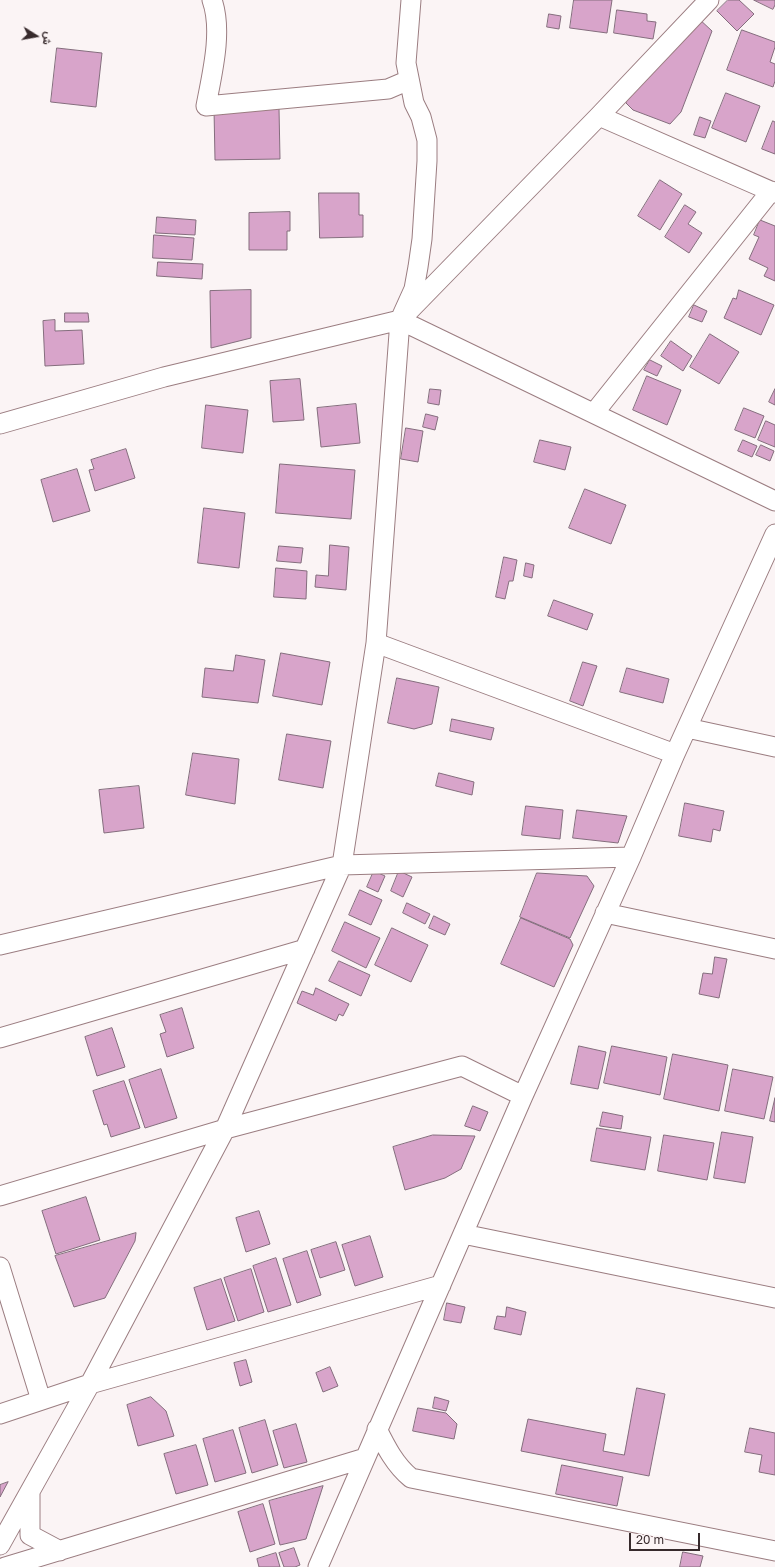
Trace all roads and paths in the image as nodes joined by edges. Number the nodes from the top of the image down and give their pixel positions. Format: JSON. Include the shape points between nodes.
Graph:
{"nodes":[{"id":1,"x":212,"y":0,"type":"edge"},
{"id":2,"x":411,"y":0,"type":"edge"},
{"id":3,"x":709,"y":0,"type":"edge"},
{"id":4,"x":409,"y":80,"type":"junction"},
{"id":5,"x":600,"y":116,"type":"junction"},
{"id":6,"x":773,"y":192,"type":"edge"},
{"id":7,"x":400,"y":320,"type":"junction"},
{"id":8,"x":594,"y":413,"type":"junction"},
{"id":9,"x":0,"y":424,"type":"edge"},
{"id":10,"x":775,"y":501,"type":"edge"},
{"id":11,"x":775,"y":534,"type":"edge"},
{"id":12,"x":376,"y":643,"type":"junction"},
{"id":13,"x":687,"y":728,"type":"junction"},
{"id":14,"x":775,"y":747,"type":"edge"},
{"id":15,"x":675,"y":754,"type":"junction"},
{"id":16,"x":631,"y":857,"type":"junction"},
{"id":17,"x":342,"y":865,"type":"junction"},
{"id":18,"x":605,"y":913,"type":"junction"},
{"id":19,"x":0,"y":945,"type":"edge"},
{"id":20,"x":305,"y":949,"type":"junction"},
{"id":21,"x":775,"y":949,"type":"edge"},
{"id":22,"x":0,"y":1038,"type":"edge"},
{"id":23,"x":523,"y":1096,"type":"junction"},
{"id":24,"x":225,"y":1129,"type":"junction"},
{"id":25,"x":0,"y":1196,"type":"edge"},
{"id":26,"x":463,"y":1234,"type":"junction"},
{"id":27,"x":0,"y":1267,"type":"edge"},
{"id":28,"x":441,"y":1285,"type":"junction"},
{"id":29,"x":775,"y":1298,"type":"edge"},
{"id":30,"x":90,"y":1384,"type":"junction"},
{"id":31,"x":41,"y":1400,"type":"junction"},
{"id":32,"x":0,"y":1414,"type":"edge"},
{"id":33,"x":377,"y":1430,"type":"junction"},
{"id":34,"x":365,"y":1458,"type":"junction"},
{"id":35,"x":30,"y":1492,"type":"junction"},
{"id":36,"x":0,"y":1545,"type":"edge"},
{"id":37,"x":60,"y":1551,"type":"junction"},
{"id":38,"x":775,"y":1551,"type":"edge"},
{"id":39,"x":5,"y":1567,"type":"edge"},
{"id":40,"x":318,"y":1567,"type":"edge"}],
"edges":[{"from":1,"to":4,"type":"street","via":[[216,27],[215,51],[206,106],[388,89]]},
{"from":2,"to":4,"type":"street","via":[[406,63]]},
{"from":3,"to":5,"type":"street"},
{"from":4,"to":7,"type":"street","via":[[427,140],[427,162],[418,268],[414,289]]},
{"from":5,"to":6,"type":"street"},
{"from":5,"to":7,"type":"street"},
{"from":6,"to":8,"type":"street"},
{"from":7,"to":8,"type":"street"},
{"from":7,"to":9,"type":"street","via":[[164,377]]},
{"from":7,"to":12,"type":"street"},
{"from":8,"to":10,"type":"street"},
{"from":11,"to":13,"type":"street"},
{"from":12,"to":15,"type":"street"},
{"from":12,"to":17,"type":"street"},
{"from":13,"to":14,"type":"street"},
{"from":13,"to":15,"type":"street"},
{"from":15,"to":16,"type":"street"},
{"from":16,"to":17,"type":"street"},
{"from":16,"to":18,"type":"street"},
{"from":17,"to":19,"type":"street"},
{"from":17,"to":20,"type":"street"},
{"from":18,"to":21,"type":"street"},
{"from":18,"to":23,"type":"street"},
{"from":20,"to":22,"type":"street"},
{"from":20,"to":24,"type":"street"},
{"from":23,"to":24,"type":"street","via":[[462,1066]]},
{"from":23,"to":26,"type":"street"},
{"from":24,"to":25,"type":"street"},
{"from":24,"to":30,"type":"street"},
{"from":26,"to":28,"type":"street"},
{"from":26,"to":29,"type":"street"},
{"from":27,"to":31,"type":"street"},
{"from":28,"to":30,"type":"street"},
{"from":28,"to":33,"type":"street"},
{"from":30,"to":31,"type":"street"},
{"from":30,"to":35,"type":"street"},
{"from":31,"to":32,"type":"street"},
{"from":33,"to":34,"type":"street"},
{"from":33,"to":38,"type":"street","via":[[402,1471],[411,1478]]},
{"from":34,"to":37,"type":"street"},
{"from":34,"to":40,"type":"street"},
{"from":35,"to":36,"type":"street"},
{"from":35,"to":37,"type":"street","via":[[30,1535]]},
{"from":37,"to":39,"type":"street"}]}
